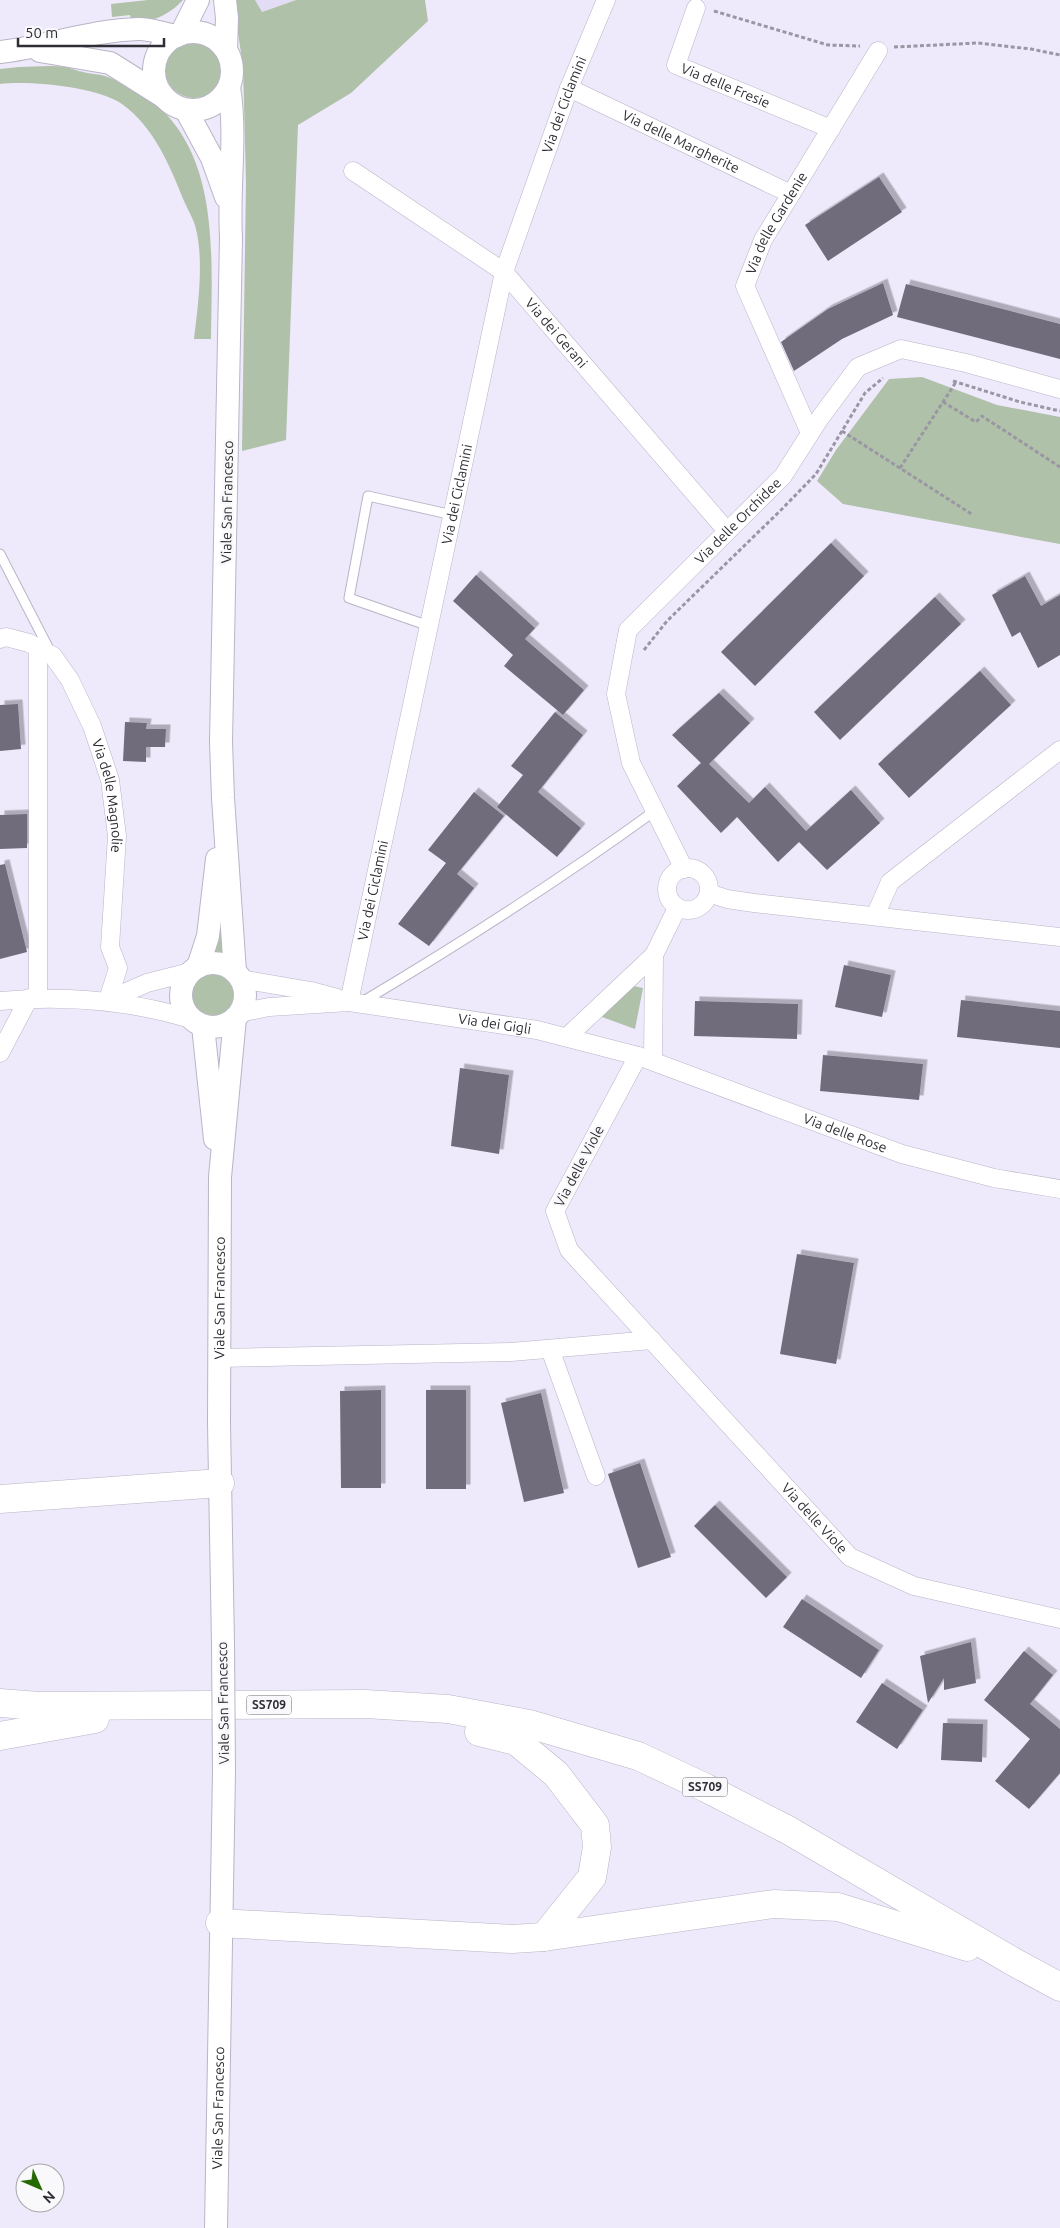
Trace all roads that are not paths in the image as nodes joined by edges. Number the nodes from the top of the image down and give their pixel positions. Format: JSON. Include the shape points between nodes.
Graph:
{"nodes":[{"id":1,"x":198,"y":0,"type":"edge"},
{"id":2,"x":225,"y":0,"type":"edge"},
{"id":3,"x":606,"y":0,"type":"edge"},
{"id":4,"x":696,"y":8,"type":"dead end"},
{"id":5,"x":179,"y":35,"type":"junction"},
{"id":6,"x":29,"y":49,"type":"junction"},
{"id":7,"x":226,"y":50,"type":"junction"},
{"id":8,"x":878,"y":51,"type":"dead end"},
{"id":9,"x":0,"y":52,"type":"edge"},
{"id":10,"x":229,"y":87,"type":"junction"},
{"id":11,"x":569,"y":88,"type":"junction"},
{"id":12,"x":164,"y":98,"type":"junction"},
{"id":13,"x":186,"y":110,"type":"junction"},
{"id":14,"x":831,"y":129,"type":"junction"},
{"id":15,"x":353,"y":171,"type":"dead end"},
{"id":16,"x":791,"y":194,"type":"junction"},
{"id":17,"x":229,"y":206,"type":"junction"},
{"id":18,"x":504,"y":272,"type":"junction"},
{"id":19,"x":1060,"y":389,"type":"edge"},
{"id":20,"x":810,"y":433,"type":"junction"},
{"id":21,"x":452,"y":515,"type":"junction"},
{"id":22,"x":727,"y":531,"type":"junction"},
{"id":23,"x":0,"y":554,"type":"edge"},
{"id":24,"x":429,"y":626,"type":"junction"},
{"id":25,"x":0,"y":638,"type":"edge"},
{"id":26,"x":45,"y":652,"type":"junction"},
{"id":27,"x":1060,"y":750,"type":"edge"},
{"id":28,"x":223,"y":798,"type":"junction"},
{"id":29,"x":656,"y":810,"type":"junction"},
{"id":30,"x":684,"y":868,"type":"junction"},
{"id":31,"x":709,"y":893,"type":"junction"},
{"id":32,"x":677,"y":908,"type":"junction"},
{"id":33,"x":875,"y":916,"type":"junction"},
{"id":34,"x":1060,"y":937,"type":"edge"},
{"id":35,"x":654,"y":955,"type":"junction"},
{"id":36,"x":194,"y":969,"type":"junction"},
{"id":37,"x":238,"y":975,"type":"junction"},
{"id":38,"x":34,"y":998,"type":"junction"},
{"id":39,"x":0,"y":1000,"type":"edge"},
{"id":40,"x":108,"y":1000,"type":"junction"},
{"id":41,"x":356,"y":1002,"type":"junction"},
{"id":42,"x":237,"y":1015,"type":"junction"},
{"id":43,"x":197,"y":1022,"type":"junction"},
{"id":44,"x":567,"y":1037,"type":"junction"},
{"id":45,"x":0,"y":1053,"type":"edge"},
{"id":46,"x":645,"y":1058,"type":"junction"},
{"id":47,"x":220,"y":1177,"type":"junction"},
{"id":48,"x":1060,"y":1189,"type":"edge"},
{"id":49,"x":652,"y":1340,"type":"junction"},
{"id":50,"x":550,"y":1349,"type":"junction"},
{"id":51,"x":219,"y":1358,"type":"junction"},
{"id":52,"x":596,"y":1476,"type":"dead end"},
{"id":53,"x":220,"y":1483,"type":"junction"},
{"id":54,"x":0,"y":1499,"type":"edge"},
{"id":55,"x":1060,"y":1619,"type":"edge"},
{"id":56,"x":0,"y":1704,"type":"edge"},
{"id":57,"x":364,"y":1704,"type":"junction"},
{"id":58,"x":173,"y":1706,"type":"junction"},
{"id":59,"x":0,"y":1736,"type":"edge"},
{"id":60,"x":220,"y":1923,"type":"junction"},
{"id":61,"x":544,"y":1937,"type":"junction"},
{"id":62,"x":1012,"y":1961,"type":"junction"},
{"id":63,"x":1060,"y":1987,"type":"edge"},
{"id":64,"x":216,"y":2228,"type":"edge"}],
"edges":[{"from":1,"to":5,"type":"street"},
{"from":2,"to":7,"type":"street"},
{"from":3,"to":11,"type":"street","name":"Via dei Ciclamini"},
{"from":4,"to":14,"type":"street","name":"Via delle Fresie","via":[[676,65]]},
{"from":5,"to":6,"type":"street","via":[[140,29]]},
{"from":5,"to":7,"type":"street","via":[[194,32],[206,35]]},
{"from":5,"to":12,"type":"street","via":[[161,50],[155,61],[157,87]]},
{"from":6,"to":9,"type":"street"},
{"from":6,"to":12,"type":"street","via":[[110,63]]},
{"from":7,"to":10,"type":"street","via":[[232,68]]},
{"from":8,"to":14,"type":"street","name":"Via delle Gardenie"},
{"from":10,"to":13,"type":"street","via":[[212,106]]},
{"from":10,"to":17,"type":"street","name":"Viale San Francesco","via":[[233,109],[233,155]]},
{"from":11,"to":16,"type":"street","name":"Via delle Margherite"},
{"from":11,"to":18,"type":"street","name":"Via dei Ciclamini"},
{"from":12,"to":13,"type":"street"},
{"from":13,"to":17,"type":"street","name":"Viale San Francesco","via":[[212,158]]},
{"from":14,"to":16,"type":"street","name":"Via delle Gardenie"},
{"from":15,"to":18,"type":"street","name":"Via dei Gerani"},
{"from":16,"to":20,"type":"street","name":"Via delle Gardenie","via":[[763,240],[745,286]]},
{"from":17,"to":28,"type":"street","name":"Viale San Francesco","via":[[221,742]]},
{"from":18,"to":21,"type":"street","name":"Via dei Ciclamini"},
{"from":18,"to":22,"type":"street","name":"Via dei Gerani"},
{"from":19,"to":20,"type":"street","name":"Via delle Orchidee","via":[[901,349],[858,367]]},
{"from":20,"to":22,"type":"street","name":"Via delle Orchidee","via":[[783,476]]},
{"from":21,"to":24,"type":"street","name":"Via dei Ciclamini"},
{"from":21,"to":24,"type":"lane","via":[[368,496],[349,598]]},
{"from":22,"to":29,"type":"street","name":"Via delle Orchidee","via":[[628,630],[616,694],[631,763]]},
{"from":23,"to":26,"type":"lane"},
{"from":24,"to":41,"type":"street","name":"Via dei Ciclamini"},
{"from":25,"to":26,"type":"street","via":[[29,643]]},
{"from":26,"to":38,"type":"street"},
{"from":26,"to":40,"type":"street","name":"Via delle Magnolie","via":[[70,680],[92,726],[110,780],[118,836],[110,947],[118,968]]},
{"from":27,"to":33,"type":"street","via":[[890,882]]},
{"from":28,"to":36,"type":"street","name":"Viale San Francesco","via":[[208,936]]},
{"from":28,"to":37,"type":"street","name":"Viale San Francesco"},
{"from":29,"to":30,"type":"street","name":"Via delle Orchidee"},
{"from":29,"to":41,"type":"lane","via":[[578,867],[462,942]]},
{"from":30,"to":31,"type":"street","via":[[703,874]]},
{"from":30,"to":32,"type":"street","via":[[668,883],[668,896]]},
{"from":31,"to":32,"type":"street","via":[[707,900],[697,909]]},
{"from":31,"to":33,"type":"street","via":[[754,903]]},
{"from":32,"to":35,"type":"street"},
{"from":33,"to":34,"type":"street"},
{"from":35,"to":44,"type":"street"},
{"from":35,"to":46,"type":"street"},
{"from":36,"to":37,"type":"street","via":[[217,963]]},
{"from":36,"to":40,"type":"street","via":[[147,983]]},
{"from":36,"to":43,"type":"street","via":[[184,980],[181,993],[182,1003]]},
{"from":37,"to":41,"type":"street","name":"Via dei Gigli"},
{"from":37,"to":42,"type":"street","via":[[245,996]]},
{"from":38,"to":39,"type":"street"},
{"from":38,"to":40,"type":"street"},
{"from":38,"to":45,"type":"street"},
{"from":40,"to":43,"type":"street","via":[[160,1010]]},
{"from":41,"to":42,"type":"street","name":"Via dei Gigli","via":[[270,1007]]},
{"from":41,"to":44,"type":"street","name":"Via dei Gigli"},
{"from":42,"to":43,"type":"street","via":[[221,1026]]},
{"from":42,"to":47,"type":"street","name":"Viale San Francesco"},
{"from":43,"to":47,"type":"street","name":"Viale San Francesco"},
{"from":44,"to":46,"type":"street","name":"Via dei Gigli"},
{"from":46,"to":48,"type":"street","name":"Via delle Rose","via":[[902,1154],[994,1178]]},
{"from":46,"to":49,"type":"street","name":"Via delle Viole","via":[[555,1211],[569,1250]]},
{"from":47,"to":51,"type":"street","name":"Viale San Francesco"},
{"from":49,"to":50,"type":"street"},
{"from":49,"to":55,"type":"street","name":"Via delle Viole","via":[[850,1558],[914,1586]]},
{"from":50,"to":51,"type":"street"},
{"from":50,"to":52,"type":"street"},
{"from":51,"to":53,"type":"street","name":"Viale San Francesco"},
{"from":53,"to":54,"type":"highway"},
{"from":53,"to":60,"type":"street","name":"Viale San Francesco","bridge":true,"via":[[224,1772]]},
{"from":56,"to":58,"type":"highway"},
{"from":57,"to":58,"type":"highway","number":"SS709"},
{"from":57,"to":61,"type":"highway","via":[[516,1741],[556,1774],[595,1826],[597,1847],[592,1877]]},
{"from":57,"to":62,"type":"highway","number":"SS709","via":[[448,1709],[529,1724],[638,1756],[788,1830]]},
{"from":58,"to":59,"type":"highway","number":"SS709"},
{"from":60,"to":61,"type":"highway","via":[[512,1939]]},
{"from":60,"to":64,"type":"street","name":"Viale San Francesco"},
{"from":61,"to":62,"type":"highway","via":[[774,1904],[838,1907]]},
{"from":62,"to":63,"type":"highway","number":"SS709"}]}
